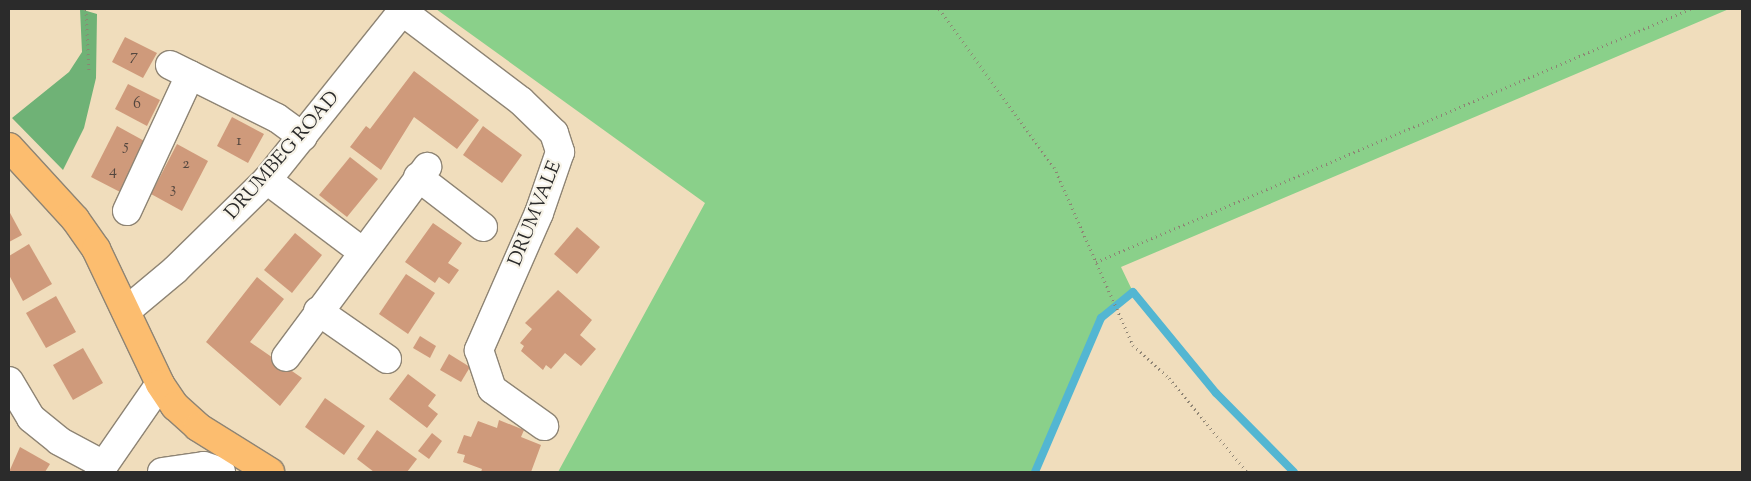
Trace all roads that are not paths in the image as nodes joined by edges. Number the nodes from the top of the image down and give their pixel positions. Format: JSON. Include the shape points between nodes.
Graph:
{"nodes":[{"id":1,"x":403,"y":10,"type":"edge"},
{"id":2,"x":303,"y":137,"type":"junction"},
{"id":3,"x":9,"y":147,"type":"edge"},
{"id":4,"x":267,"y":180,"type":"junction"},
{"id":5,"x":127,"y":211,"type":"dead end"},
{"id":6,"x":483,"y":227,"type":"dead end"},
{"id":7,"x":363,"y":252,"type":"junction"},
{"id":8,"x":126,"y":311,"type":"junction"},
{"id":9,"x":318,"y":311,"type":"junction"},
{"id":10,"x":286,"y":357,"type":"dead end"},
{"id":11,"x":387,"y":358,"type":"dead end"},
{"id":12,"x":9,"y":381,"type":"edge"},
{"id":13,"x":160,"y":384,"type":"junction"},
{"id":14,"x":544,"y":426,"type":"dead end"},
{"id":15,"x":102,"y":468,"type":"edge"},
{"id":16,"x":162,"y":472,"type":"edge"},
{"id":17,"x":221,"y":472,"type":"edge"},
{"id":18,"x":270,"y":472,"type":"edge"}],
"edges":[{"from":1,"to":2,"type":"street","name":"DRUMBEG ROAD"},
{"from":1,"to":14,"type":"street","name":"DRUMVALE","via":[[521,101],[554,132],[560,152],[540,213],[479,350],[492,389]]},
{"from":2,"to":4,"type":"street","name":"DRUMBEG ROAD"},
{"from":2,"to":5,"type":"street","via":[[277,118],[180,70]]},
{"from":3,"to":8,"type":"main road","via":[[76,219]]},
{"from":4,"to":7,"type":"street"},
{"from":4,"to":8,"type":"street","name":"DRUMBEG ROAD","via":[[175,270]]},
{"from":6,"to":7,"type":"street","via":[[423,172]]},
{"from":7,"to":9,"type":"street"},
{"from":8,"to":13,"type":"main road"},
{"from":9,"to":10,"type":"street"},
{"from":9,"to":11,"type":"street"},
{"from":12,"to":15,"type":"street","via":[[31,418],[59,441]]},
{"from":13,"to":15,"type":"street"},
{"from":13,"to":18,"type":"main road","via":[[198,427]]},
{"from":16,"to":17,"type":"street","via":[[204,466]]}]}
